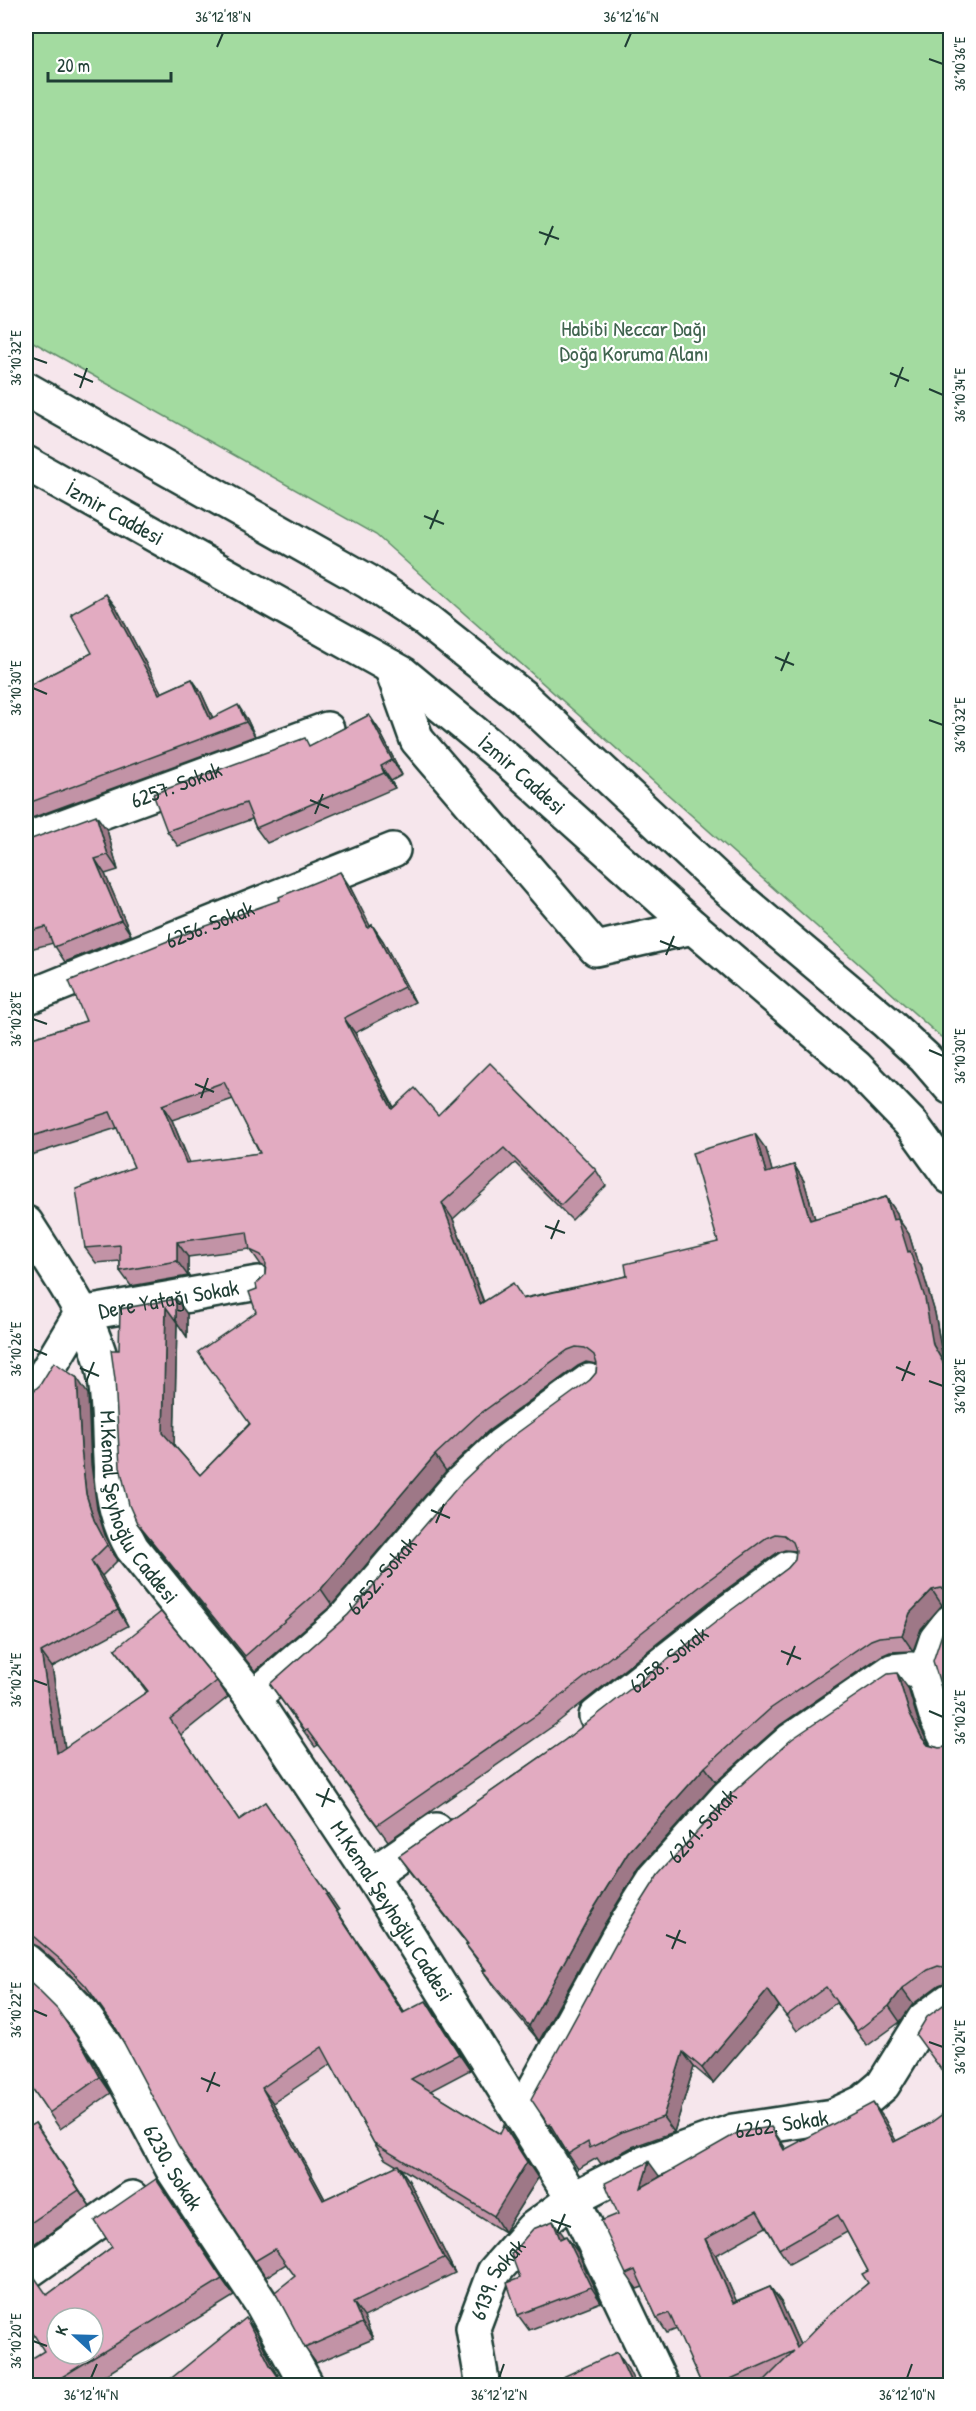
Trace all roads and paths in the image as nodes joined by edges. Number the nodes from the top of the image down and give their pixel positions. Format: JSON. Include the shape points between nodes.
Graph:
{"nodes":[{"id":1,"x":26,"y":389,"type":"edge"},
{"id":2,"x":26,"y":463,"type":"edge"},
{"id":3,"x":391,"y":667,"type":"junction"},
{"id":4,"x":327,"y":729,"type":"dead end"},
{"id":5,"x":26,"y":840,"type":"edge"},
{"id":6,"x":393,"y":850,"type":"dead end"},
{"id":7,"x":693,"y":927,"type":"junction"},
{"id":8,"x":26,"y":998,"type":"edge"},
{"id":9,"x":951,"y":1087,"type":"edge"},
{"id":10,"x":951,"y":1177,"type":"edge"},
{"id":11,"x":26,"y":1223,"type":"edge"},
{"id":12,"x":258,"y":1283,"type":"edge"},
{"id":13,"x":81,"y":1314,"type":"junction"},
{"id":14,"x":589,"y":1381,"type":"edge"},
{"id":15,"x":29,"y":1388,"type":"edge"},
{"id":16,"x":788,"y":1568,"type":"edge"},
{"id":17,"x":951,"y":1622,"type":"edge"},
{"id":18,"x":924,"y":1676,"type":"junction"},
{"id":19,"x":253,"y":1698,"type":"junction"},
{"id":20,"x":573,"y":1734,"type":"edge"},
{"id":21,"x":951,"y":1745,"type":"edge"},
{"id":22,"x":458,"y":1815,"type":"edge"},
{"id":23,"x":371,"y":1875,"type":"junction"},
{"id":24,"x":26,"y":1962,"type":"edge"},
{"id":25,"x":951,"y":2000,"type":"edge"},
{"id":26,"x":521,"y":2114,"type":"junction"},
{"id":27,"x":173,"y":2170,"type":"junction"},
{"id":28,"x":573,"y":2199,"type":"junction"},
{"id":29,"x":26,"y":2273,"type":"edge"},
{"id":30,"x":307,"y":2385,"type":"edge"},
{"id":31,"x":483,"y":2385,"type":"edge"},
{"id":32,"x":662,"y":2385,"type":"edge"}],
"edges":[{"from":1,"to":9,"type":"street","via":[[367,581],[426,620],[531,704],[728,889],[886,1022]]},
{"from":2,"to":3,"type":"street","name":"İzmir Caddesi"},
{"from":3,"to":7,"type":"street","name":"İzmir Caddesi","via":[[452,713]]},
{"from":3,"to":7,"type":"street","via":[[417,740],[596,949]]},
{"from":4,"to":5,"type":"street","name":"6257. Sokak"},
{"from":6,"to":8,"type":"street","name":"6256. Sokak"},
{"from":7,"to":10,"type":"street","name":"İzmir Caddesi","via":[[870,1080],[913,1126]]},
{"from":11,"to":13,"type":"street","name":"M.Kemal Şeyhoğlu Caddesi"},
{"from":12,"to":13,"type":"street","name":"Dere Yatağı Sokak"},
{"from":13,"to":15,"type":"street"},
{"from":13,"to":19,"type":"street","name":"M.Kemal Şeyhoğlu Caddesi","via":[[97,1347],[104,1374],[109,1477],[122,1532]]},
{"from":14,"to":19,"type":"street","name":"6252. Sokak","via":[[501,1445],[460,1483],[345,1618]]},
{"from":16,"to":20,"type":"street","name":"6258. Sokak"},
{"from":17,"to":18,"type":"street","via":[[936,1640]]},
{"from":18,"to":21,"type":"street","via":[[937,1719]]},
{"from":18,"to":26,"type":"street","name":"6261. Sokak","via":[[912,1669],[892,1671],[791,1740],[728,1796],[655,1878],[618,1937]]},
{"from":19,"to":23,"type":"street","name":"M.Kemal Şeyhoğlu Caddesi"},
{"from":22,"to":23,"type":"street"},
{"from":23,"to":26,"type":"street","name":"M.Kemal Şeyhoğlu Caddesi"},
{"from":24,"to":27,"type":"street","name":"6230. Sokak","via":[[82,2013],[111,2054]]},
{"from":25,"to":28,"type":"street","name":"6262. Sokak","via":[[924,2019],[883,2085],[863,2102],[833,2116],[733,2132],[639,2165]]},
{"from":26,"to":28,"type":"street","name":"M.Kemal Şeyhoğlu Caddesi"},
{"from":27,"to":29,"type":"street"},
{"from":27,"to":30,"type":"street","name":"6230. Sokak","via":[[263,2306]]},
{"from":28,"to":31,"type":"street","name":"6139. Sokak","via":[[532,2229],[494,2272],[473,2328]]},
{"from":28,"to":32,"type":"street","name":"M.Kemal Şeyhoğlu Caddesi"}]}
